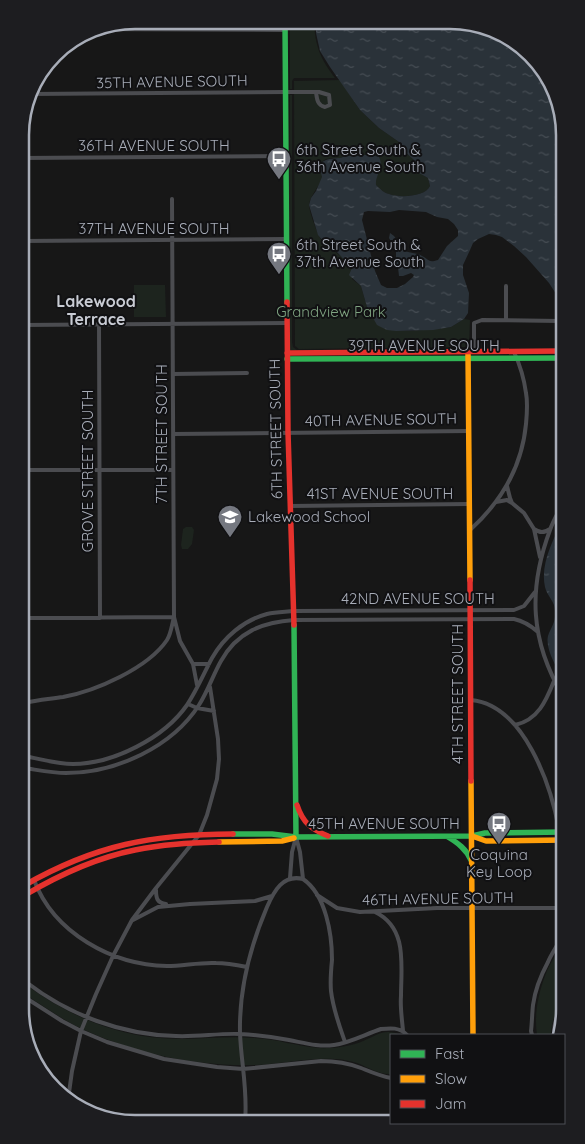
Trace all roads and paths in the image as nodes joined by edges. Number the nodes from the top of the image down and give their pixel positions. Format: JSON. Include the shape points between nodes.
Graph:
{"nodes":[{"id":1,"x":126,"y":29,"type":"edge"},
{"id":2,"x":285,"y":30,"type":"joint"},
{"id":3,"x":286,"y":92,"type":"junction"},
{"id":4,"x":316,"y":92,"type":"junction"},
{"id":5,"x":37,"y":94,"type":"edge"},
{"id":6,"x":286,"y":156,"type":"junction"},
{"id":7,"x":29,"y":158,"type":"edge"},
{"id":8,"x":172,"y":200,"type":"dead end"},
{"id":9,"x":287,"y":239,"type":"junction"},
{"id":10,"x":172,"y":240,"type":"junction"},
{"id":11,"x":29,"y":241,"type":"edge"},
{"id":12,"x":506,"y":286,"type":"dead end"},
{"id":13,"x":506,"y":320,"type":"junction"},
{"id":14,"x":556,"y":320,"type":"edge"},
{"id":15,"x":287,"y":323,"type":"junction"},
{"id":16,"x":98,"y":324,"type":"junction"},
{"id":17,"x":173,"y":324,"type":"junction"},
{"id":18,"x":29,"y":325,"type":"edge"},
{"id":19,"x":556,"y":351,"type":"edge"},
{"id":20,"x":470,"y":354,"type":"junction"},
{"id":21,"x":516,"y":355,"type":"junction"},
{"id":22,"x":288,"y":356,"type":"junction"},
{"id":23,"x":556,"y":358,"type":"edge"},
{"id":24,"x":247,"y":373,"type":"dead end"},
{"id":25,"x":173,"y":374,"type":"junction"},
{"id":26,"x":469,"y":431,"type":"junction"},
{"id":27,"x":288,"y":432,"type":"junction"},
{"id":28,"x":173,"y":434,"type":"junction"},
{"id":29,"x":29,"y":470,"type":"edge"},
{"id":30,"x":173,"y":470,"type":"junction"},
{"id":31,"x":100,"y":471,"type":"junction"},
{"id":32,"x":507,"y":486,"type":"junction"},
{"id":33,"x":496,"y":502,"type":"junction"},
{"id":34,"x":512,"y":502,"type":"junction"},
{"id":35,"x":469,"y":504,"type":"junction"},
{"id":36,"x":290,"y":506,"type":"junction"},
{"id":37,"x":556,"y":517,"type":"edge"},
{"id":38,"x":534,"y":529,"type":"junction"},
{"id":39,"x":550,"y":529,"type":"junction"},
{"id":40,"x":470,"y":530,"type":"junction"},
{"id":41,"x":541,"y":560,"type":"junction"},
{"id":42,"x":535,"y":592,"type":"junction"},
{"id":43,"x":470,"y":610,"type":"junction"},
{"id":44,"x":294,"y":611,"type":"junction"},
{"id":45,"x":338,"y":611,"type":"junction"},
{"id":46,"x":174,"y":617,"type":"junction"},
{"id":47,"x":29,"y":618,"type":"edge"},
{"id":48,"x":100,"y":618,"type":"junction"},
{"id":49,"x":294,"y":620,"type":"junction"},
{"id":50,"x":338,"y":620,"type":"junction"},
{"id":51,"x":470,"y":620,"type":"junction"},
{"id":52,"x":538,"y":632,"type":"junction"},
{"id":53,"x":192,"y":664,"type":"junction"},
{"id":54,"x":209,"y":664,"type":"junction"},
{"id":55,"x":554,"y":681,"type":"junction"},
{"id":56,"x":556,"y":684,"type":"edge"},
{"id":57,"x":197,"y":686,"type":"junction"},
{"id":58,"x":210,"y":686,"type":"junction"},
{"id":59,"x":471,"y":700,"type":"junction"},
{"id":60,"x":29,"y":702,"type":"edge"},
{"id":61,"x":188,"y":704,"type":"junction"},
{"id":62,"x":196,"y":708,"type":"junction"},
{"id":63,"x":214,"y":711,"type":"junction"},
{"id":64,"x":515,"y":725,"type":"junction"},
{"id":65,"x":29,"y":757,"type":"edge"},
{"id":66,"x":29,"y":769,"type":"edge"},
{"id":67,"x":295,"y":801,"type":"junction"},
{"id":68,"x":556,"y":816,"type":"edge"},
{"id":69,"x":556,"y":832,"type":"edge"},
{"id":70,"x":199,"y":834,"type":"junction"},
{"id":71,"x":472,"y":836,"type":"junction"},
{"id":72,"x":296,"y":837,"type":"junction"},
{"id":73,"x":332,"y":837,"type":"junction"},
{"id":74,"x":448,"y":837,"type":"junction"},
{"id":75,"x":556,"y":840,"type":"edge"},
{"id":76,"x":192,"y":843,"type":"junction"},
{"id":77,"x":472,"y":862,"type":"junction"},
{"id":78,"x":290,"y":878,"type":"junction"},
{"id":79,"x":303,"y":879,"type":"junction"},
{"id":80,"x":34,"y":880,"type":"junction"},
{"id":81,"x":29,"y":883,"type":"edge"},
{"id":82,"x":37,"y":888,"type":"junction"},
{"id":83,"x":156,"y":888,"type":"junction"},
{"id":84,"x":29,"y":893,"type":"edge"},
{"id":85,"x":317,"y":895,"type":"junction"},
{"id":86,"x":272,"y":896,"type":"junction"},
{"id":87,"x":173,"y":905,"type":"junction"},
{"id":88,"x":472,"y":908,"type":"junction"},
{"id":89,"x":556,"y":908,"type":"edge"},
{"id":90,"x":373,"y":911,"type":"junction"},
{"id":91,"x":132,"y":920,"type":"junction"},
{"id":92,"x":556,"y":948,"type":"edge"},
{"id":93,"x":113,"y":956,"type":"junction"},
{"id":94,"x":247,"y":967,"type":"junction"},
{"id":95,"x":29,"y":984,"type":"edge"},
{"id":96,"x":29,"y":1000,"type":"edge"},
{"id":97,"x":556,"y":1016,"type":"edge"},
{"id":98,"x":86,"y":1018,"type":"junction"},
{"id":99,"x":554,"y":1030,"type":"edge"},
{"id":100,"x":81,"y":1031,"type":"junction"},
{"id":101,"x":403,"y":1031,"type":"junction"},
{"id":102,"x":531,"y":1033,"type":"edge"},
{"id":103,"x":240,"y":1034,"type":"junction"},
{"id":104,"x":406,"y":1034,"type":"edge"},
{"id":105,"x":473,"y":1034,"type":"edge"},
{"id":106,"x":345,"y":1042,"type":"junction"},
{"id":107,"x":243,"y":1069,"type":"junction"},
{"id":108,"x":390,"y":1078,"type":"edge"},
{"id":109,"x":69,"y":1092,"type":"edge"},
{"id":110,"x":245,"y":1115,"type":"edge"}],
"edges":[{"from":1,"to":2,"type":"street"},
{"from":2,"to":3,"type":"street","name":"6TH STREET SOUTH"},
{"from":3,"to":4,"type":"street","name":"35TH AVENUE SOUTH"},
{"from":3,"to":5,"type":"street","name":"35TH AVENUE SOUTH"},
{"from":3,"to":6,"type":"street","name":"6TH STREET SOUTH"},
{"from":4,"to":4,"type":"street","via":[[319,104],[330,105],[329,95]]},
{"from":6,"to":7,"type":"street","name":"36TH AVENUE SOUTH"},
{"from":6,"to":9,"type":"street","name":"6TH STREET SOUTH"},
{"from":8,"to":10,"type":"street","name":"7TH STREET SOUTH"},
{"from":9,"to":10,"type":"street","name":"37TH AVENUE SOUTH"},
{"from":9,"to":15,"type":"street","name":"6TH STREET SOUTH"},
{"from":10,"to":11,"type":"street","name":"37TH AVENUE SOUTH"},
{"from":10,"to":17,"type":"street","name":"7TH STREET SOUTH"},
{"from":12,"to":13,"type":"street"},
{"from":13,"to":14,"type":"street"},
{"from":13,"to":20,"type":"street","name":"4TH STREET SOUTH","via":[[474,323]]},
{"from":15,"to":17,"type":"street"},
{"from":15,"to":22,"type":"street","name":"6TH STREET SOUTH"},
{"from":16,"to":17,"type":"street"},
{"from":16,"to":18,"type":"street"},
{"from":16,"to":31,"type":"street","name":"GROVE STREET SOUTH"},
{"from":17,"to":25,"type":"street","name":"7TH STREET SOUTH"},
{"from":19,"to":21,"type":"street","name":"39TH AVENUE SOUTH"},
{"from":20,"to":21,"type":"street","name":"39TH AVENUE SOUTH"},
{"from":20,"to":22,"type":"street","name":"39TH AVENUE SOUTH"},
{"from":20,"to":26,"type":"street","name":"4TH STREET SOUTH"},
{"from":21,"to":23,"type":"street","name":"39TH AVENUE SOUTH"},
{"from":21,"to":32,"type":"street","via":[[527,395],[526,424],[520,456]]},
{"from":22,"to":27,"type":"street","name":"6TH STREET SOUTH"},
{"from":24,"to":25,"type":"street"},
{"from":25,"to":28,"type":"street","name":"7TH STREET SOUTH"},
{"from":26,"to":27,"type":"street","name":"40TH AVENUE SOUTH"},
{"from":26,"to":35,"type":"street","name":"4TH STREET SOUTH"},
{"from":27,"to":28,"type":"street","name":"40TH AVENUE SOUTH"},
{"from":27,"to":36,"type":"street","name":"6TH STREET SOUTH"},
{"from":28,"to":30,"type":"street","name":"7TH STREET SOUTH"},
{"from":29,"to":31,"type":"street"},
{"from":30,"to":31,"type":"street"},
{"from":30,"to":46,"type":"street","name":"7TH STREET SOUTH"},
{"from":31,"to":48,"type":"street","name":"GROVE STREET SOUTH"},
{"from":32,"to":33,"type":"street"},
{"from":32,"to":34,"type":"street"},
{"from":33,"to":34,"type":"street"},
{"from":33,"to":40,"type":"street"},
{"from":34,"to":38,"type":"street"},
{"from":35,"to":36,"type":"street","name":"41ST AVENUE SOUTH"},
{"from":35,"to":40,"type":"street","name":"4TH STREET SOUTH"},
{"from":36,"to":44,"type":"street","name":"6TH STREET SOUTH"},
{"from":37,"to":39,"type":"street"},
{"from":38,"to":39,"type":"street","via":[[545,532]]},
{"from":38,"to":41,"type":"street"},
{"from":39,"to":41,"type":"street"},
{"from":40,"to":43,"type":"street","name":"4TH STREET SOUTH"},
{"from":41,"to":42,"type":"street"},
{"from":42,"to":43,"type":"street","name":"42ND AVENUE SOUTH","via":[[524,606],[514,610]]},
{"from":42,"to":52,"type":"street"},
{"from":43,"to":45,"type":"street","name":"42ND AVENUE SOUTH"},
{"from":43,"to":51,"type":"street","name":"4TH STREET SOUTH"},
{"from":44,"to":45,"type":"street","name":"42ND AVENUE SOUTH"},
{"from":44,"to":49,"type":"street","name":"6TH STREET SOUTH"},
{"from":44,"to":54,"type":"street","name":"42ND AVENUE SOUTH","via":[[266,614],[251,620],[222,643]]},
{"from":45,"to":50,"type":"street"},
{"from":46,"to":48,"type":"street"},
{"from":46,"to":53,"type":"street","name":"7TH STREET SOUTH","via":[[180,641]]},
{"from":46,"to":60,"type":"street","via":[[168,639],[131,671],[73,694]]},
{"from":47,"to":48,"type":"street"},
{"from":49,"to":50,"type":"street","name":"42ND AVENUE SOUTH"},
{"from":49,"to":58,"type":"street","name":"42ND AVENUE SOUTH","via":[[271,622],[247,632],[222,660]]},
{"from":49,"to":67,"type":"street","name":"6TH STREET SOUTH"},
{"from":50,"to":51,"type":"street","name":"42ND AVENUE SOUTH"},
{"from":51,"to":52,"type":"street","name":"42ND AVENUE SOUTH","via":[[522,621]]},
{"from":51,"to":59,"type":"street","name":"4TH STREET SOUTH"},
{"from":52,"to":55,"type":"street"},
{"from":53,"to":54,"type":"street"},
{"from":53,"to":57,"type":"street","name":"7TH STREET SOUTH"},
{"from":54,"to":57,"type":"street","name":"42ND AVENUE SOUTH"},
{"from":55,"to":56,"type":"street"},
{"from":55,"to":64,"type":"street","via":[[541,709],[533,717]]},
{"from":57,"to":61,"type":"street","name":"42ND AVENUE SOUTH"},
{"from":58,"to":62,"type":"street","name":"42ND AVENUE SOUTH"},
{"from":58,"to":63,"type":"street"},
{"from":59,"to":64,"type":"street","via":[[490,704]]},
{"from":59,"to":71,"type":"street","name":"4TH STREET SOUTH"},
{"from":61,"to":62,"type":"street"},
{"from":61,"to":65,"type":"street","name":"42ND AVENUE SOUTH","via":[[159,734],[106,759],[75,764]]},
{"from":62,"to":63,"type":"street"},
{"from":62,"to":66,"type":"street","name":"42ND AVENUE SOUTH","via":[[176,731],[132,759],[95,770],[68,773]]},
{"from":63,"to":70,"type":"street","via":[[219,759],[217,779]]},
{"from":64,"to":68,"type":"street","via":[[537,758]]},
{"from":67,"to":72,"type":"street","name":"6TH STREET SOUTH"},
{"from":67,"to":73,"type":"street","via":[[306,824]]},
{"from":69,"to":71,"type":"street","name":"45TH AVENUE SOUTH"},
{"from":70,"to":72,"type":"street","name":"45TH AVENUE SOUTH","via":[[281,834]]},
{"from":70,"to":76,"type":"street"},
{"from":70,"to":80,"type":"street","name":"45TH AVENUE SOUTH","via":[[115,846]]},
{"from":71,"to":74,"type":"street","name":"45TH AVENUE SOUTH"},
{"from":71,"to":75,"type":"street","name":"45TH AVENUE SOUTH","via":[[486,841]]},
{"from":71,"to":77,"type":"street","name":"4TH STREET SOUTH"},
{"from":72,"to":73,"type":"street","name":"45TH AVENUE SOUTH"},
{"from":72,"to":76,"type":"street","name":"45TH AVENUE SOUTH","via":[[282,841]]},
{"from":72,"to":78,"type":"street","name":"6TH STREET SOUTH"},
{"from":72,"to":79,"type":"street","name":"6TH STREET SOUTH"},
{"from":73,"to":74,"type":"street","name":"45TH AVENUE SOUTH"},
{"from":74,"to":77,"type":"street","via":[[464,847]]},
{"from":76,"to":82,"type":"street","name":"45TH AVENUE SOUTH","via":[[113,855]]},
{"from":76,"to":83,"type":"street"},
{"from":77,"to":88,"type":"street","name":"4TH STREET SOUTH"},
{"from":78,"to":79,"type":"street"},
{"from":78,"to":86,"type":"street"},
{"from":79,"to":85,"type":"street"},
{"from":80,"to":81,"type":"street","name":"45TH AVENUE SOUTH"},
{"from":80,"to":82,"type":"street"},
{"from":82,"to":84,"type":"street","name":"45TH AVENUE SOUTH"},
{"from":82,"to":93,"type":"street","via":[[63,924]]},
{"from":83,"to":87,"type":"street","via":[[158,902]]},
{"from":83,"to":91,"type":"street"},
{"from":85,"to":90,"type":"street","name":"46TH AVENUE SOUTH","via":[[336,908]]},
{"from":85,"to":106,"type":"street","via":[[329,929],[331,990]]},
{"from":86,"to":87,"type":"street","via":[[255,901]]},
{"from":86,"to":94,"type":"street","via":[[256,932]]},
{"from":87,"to":91,"type":"street","via":[[158,907]]},
{"from":88,"to":89,"type":"street","name":"46TH AVENUE SOUTH"},
{"from":88,"to":90,"type":"street","name":"46TH AVENUE SOUTH"},
{"from":88,"to":105,"type":"street","name":"4TH STREET SOUTH"},
{"from":90,"to":101,"type":"street","via":[[390,922],[399,942]]},
{"from":91,"to":93,"type":"street"},
{"from":92,"to":102,"type":"street","via":[[538,987]]},
{"from":93,"to":94,"type":"street","via":[[149,965],[218,962]]},
{"from":93,"to":98,"type":"street"},
{"from":94,"to":103,"type":"street"},
{"from":95,"to":98,"type":"street"},
{"from":96,"to":100,"type":"street"},
{"from":97,"to":99,"type":"street"},
{"from":98,"to":100,"type":"street"},
{"from":98,"to":103,"type":"street","via":[[162,1036]]},
{"from":100,"to":107,"type":"street","via":[[164,1059]]},
{"from":100,"to":109,"type":"street"},
{"from":101,"to":104,"type":"street"},
{"from":101,"to":106,"type":"street","via":[[381,1029]]},
{"from":103,"to":106,"type":"street","via":[[315,1046]]},
{"from":103,"to":107,"type":"street"},
{"from":107,"to":108,"type":"street","via":[[333,1061]]},
{"from":107,"to":110,"type":"street"}]}
